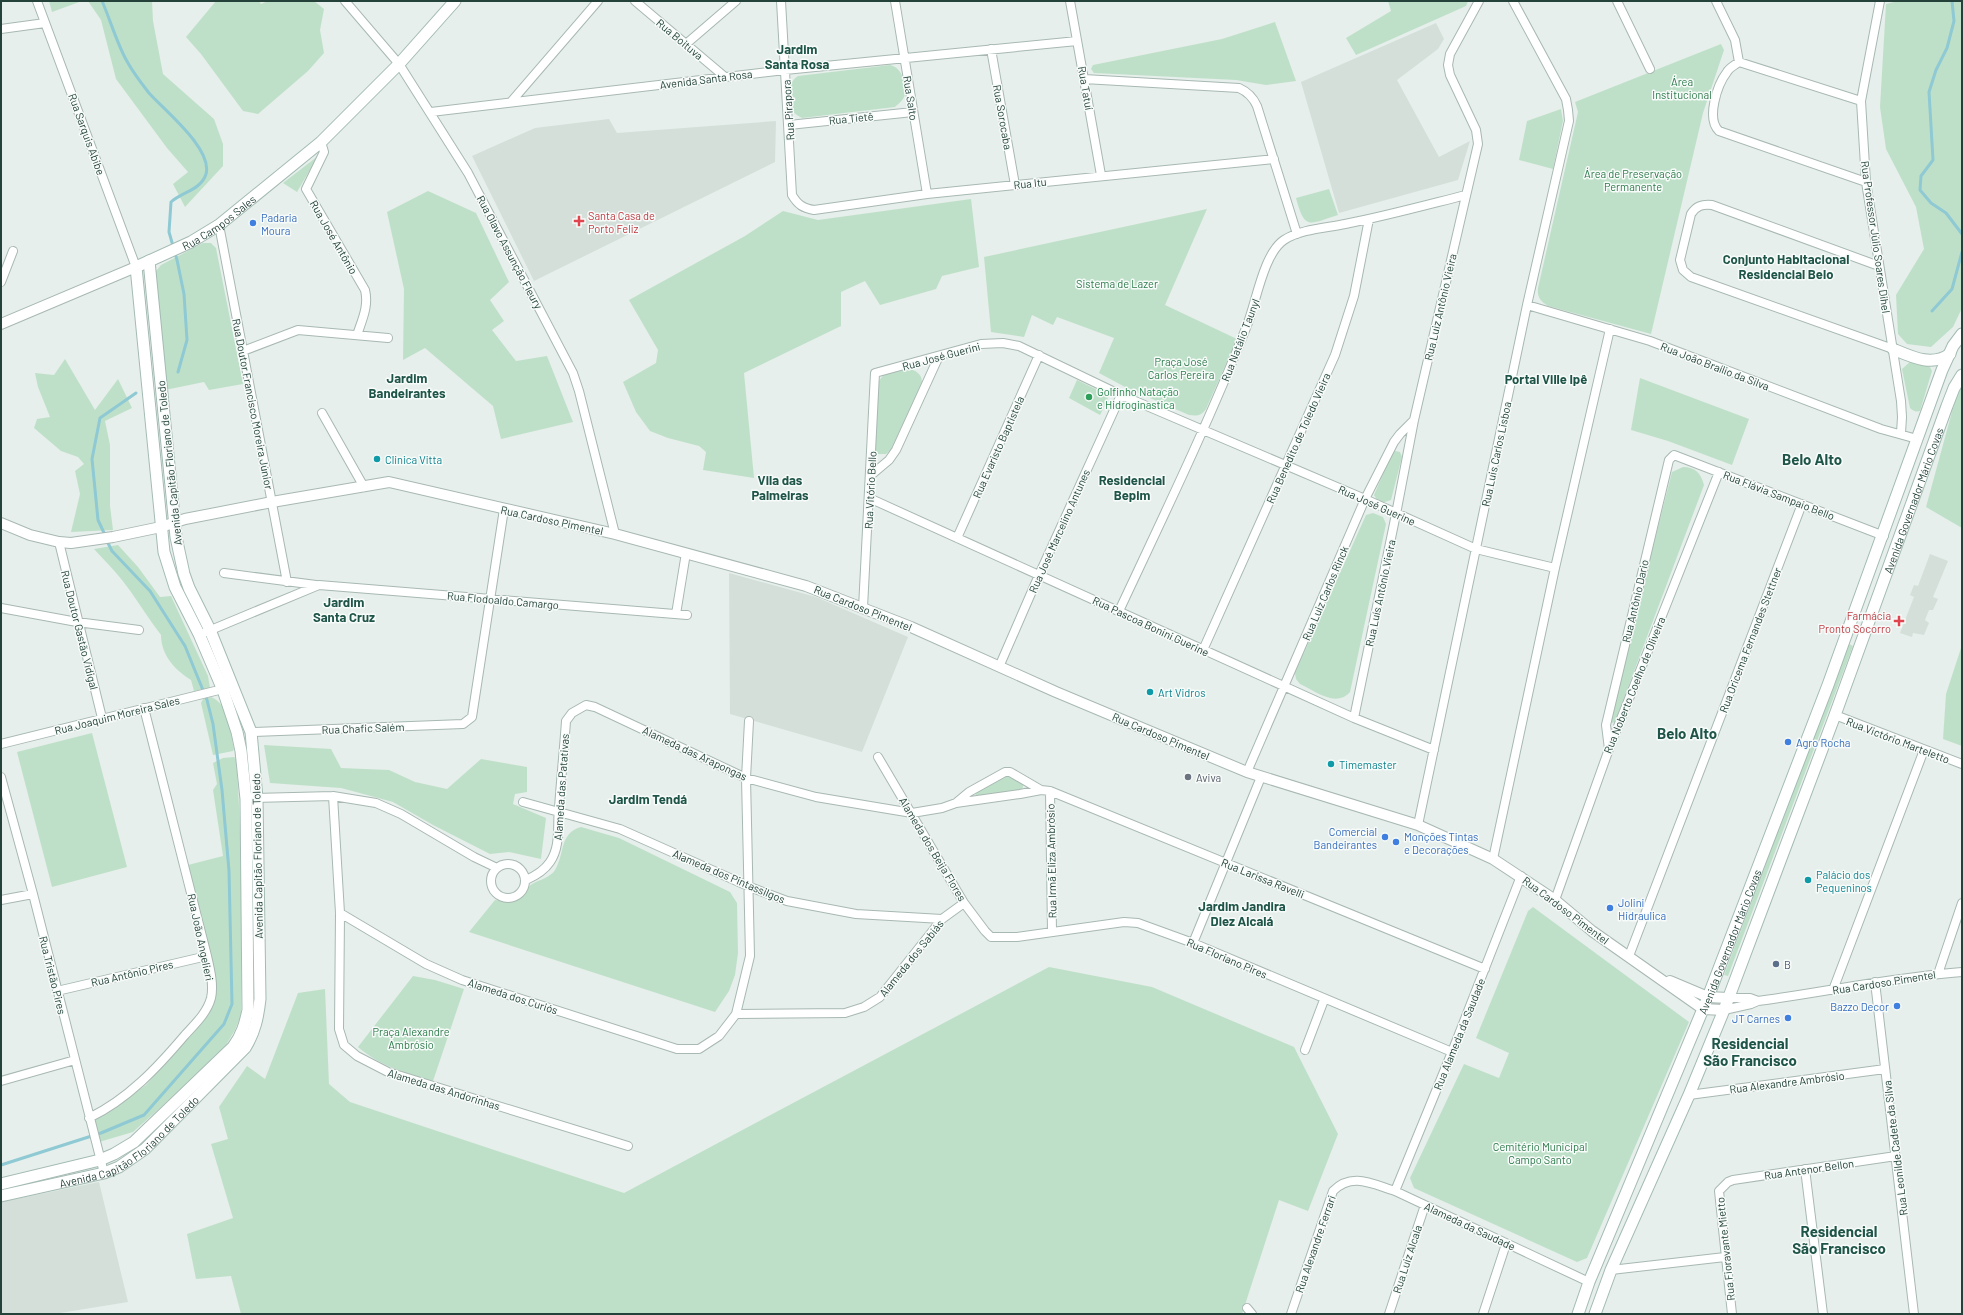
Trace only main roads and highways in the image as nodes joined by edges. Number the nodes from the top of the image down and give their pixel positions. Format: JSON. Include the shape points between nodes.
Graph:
{"nodes":[{"id":1,"x":455,"y":1,"type":"edge"},
{"id":2,"x":149,"y":262,"type":"junction"},
{"id":3,"x":136,"y":267,"type":"joint"},
{"id":4,"x":1962,"y":334,"type":"edge"},
{"id":5,"x":1893,"y":349,"type":"road end"},
{"id":6,"x":1950,"y":354,"type":"junction"},
{"id":7,"x":1962,"y":375,"type":"edge"},
{"id":8,"x":1946,"y":406,"type":"junction"},
{"id":9,"x":152,"y":438,"type":"junction"},
{"id":10,"x":166,"y":438,"type":"junction"},
{"id":11,"x":1917,"y":439,"type":"junction"},
{"id":12,"x":1872,"y":565,"type":"junction"},
{"id":13,"x":1867,"y":626,"type":"junction"},
{"id":14,"x":1,"y":1184,"type":"edge"},
{"id":15,"x":1,"y":1196,"type":"edge"},
{"id":16,"x":1578,"y":1314,"type":"edge"},
{"id":17,"x":1595,"y":1314,"type":"edge"}],
"edges":[{"from":1,"to":2,"type":"main road","name":"Rua Campos Sales","via":[[399,64],[321,142],[219,225]]},
{"from":2,"to":3,"type":"main road","name":"Rua Campos Sales"},
{"from":2,"to":10,"type":"main road","name":"Avenida Capitão Floriano de Toledo"},
{"from":3,"to":9,"type":"main road","name":"Avenida Capitão Floriano de Toledo"},
{"from":4,"to":6,"type":"main road","name":"Avenida Governador Mário Covas"},
{"from":5,"to":6,"type":"main road","via":[[1926,360],[1942,360]]},
{"from":6,"to":11,"type":"main road","name":"Avenida Governador Mário Covas"},
{"from":7,"to":8,"type":"main road","name":"Avenida Governador Mário Covas"},
{"from":8,"to":11,"type":"main road"},
{"from":8,"to":13,"type":"main road","name":"Avenida Governador Mário Covas"},
{"from":9,"to":10,"type":"main road"},
{"from":9,"to":14,"type":"main road","name":"Avenida Capitão Floriano de Toledo","via":[[164,552],[171,577],[199,634],[217,691],[237,732],[246,799],[246,1024],[233,1047],[134,1142],[100,1160]]},
{"from":10,"to":15,"type":"main road","name":"Avenida Capitão Floriano de Toledo","via":[[174,522],[184,574],[210,630],[251,732],[258,798],[260,999],[257,1021],[245,1048],[145,1149],[119,1167],[104,1173]]},
{"from":11,"to":12,"type":"main road","name":"Avenida Governador Mário Covas"},
{"from":12,"to":13,"type":"main road","name":"Avenida Governador Mário Covas","via":[[1875,574],[1861,618]]},
{"from":12,"to":16,"type":"main road","name":"Avenida Governador Mário Covas","via":[[1708,997]]},
{"from":13,"to":17,"type":"main road","name":"Avenida Governador Mário Covas","via":[[1724,1010],[1611,1270]]}]}
